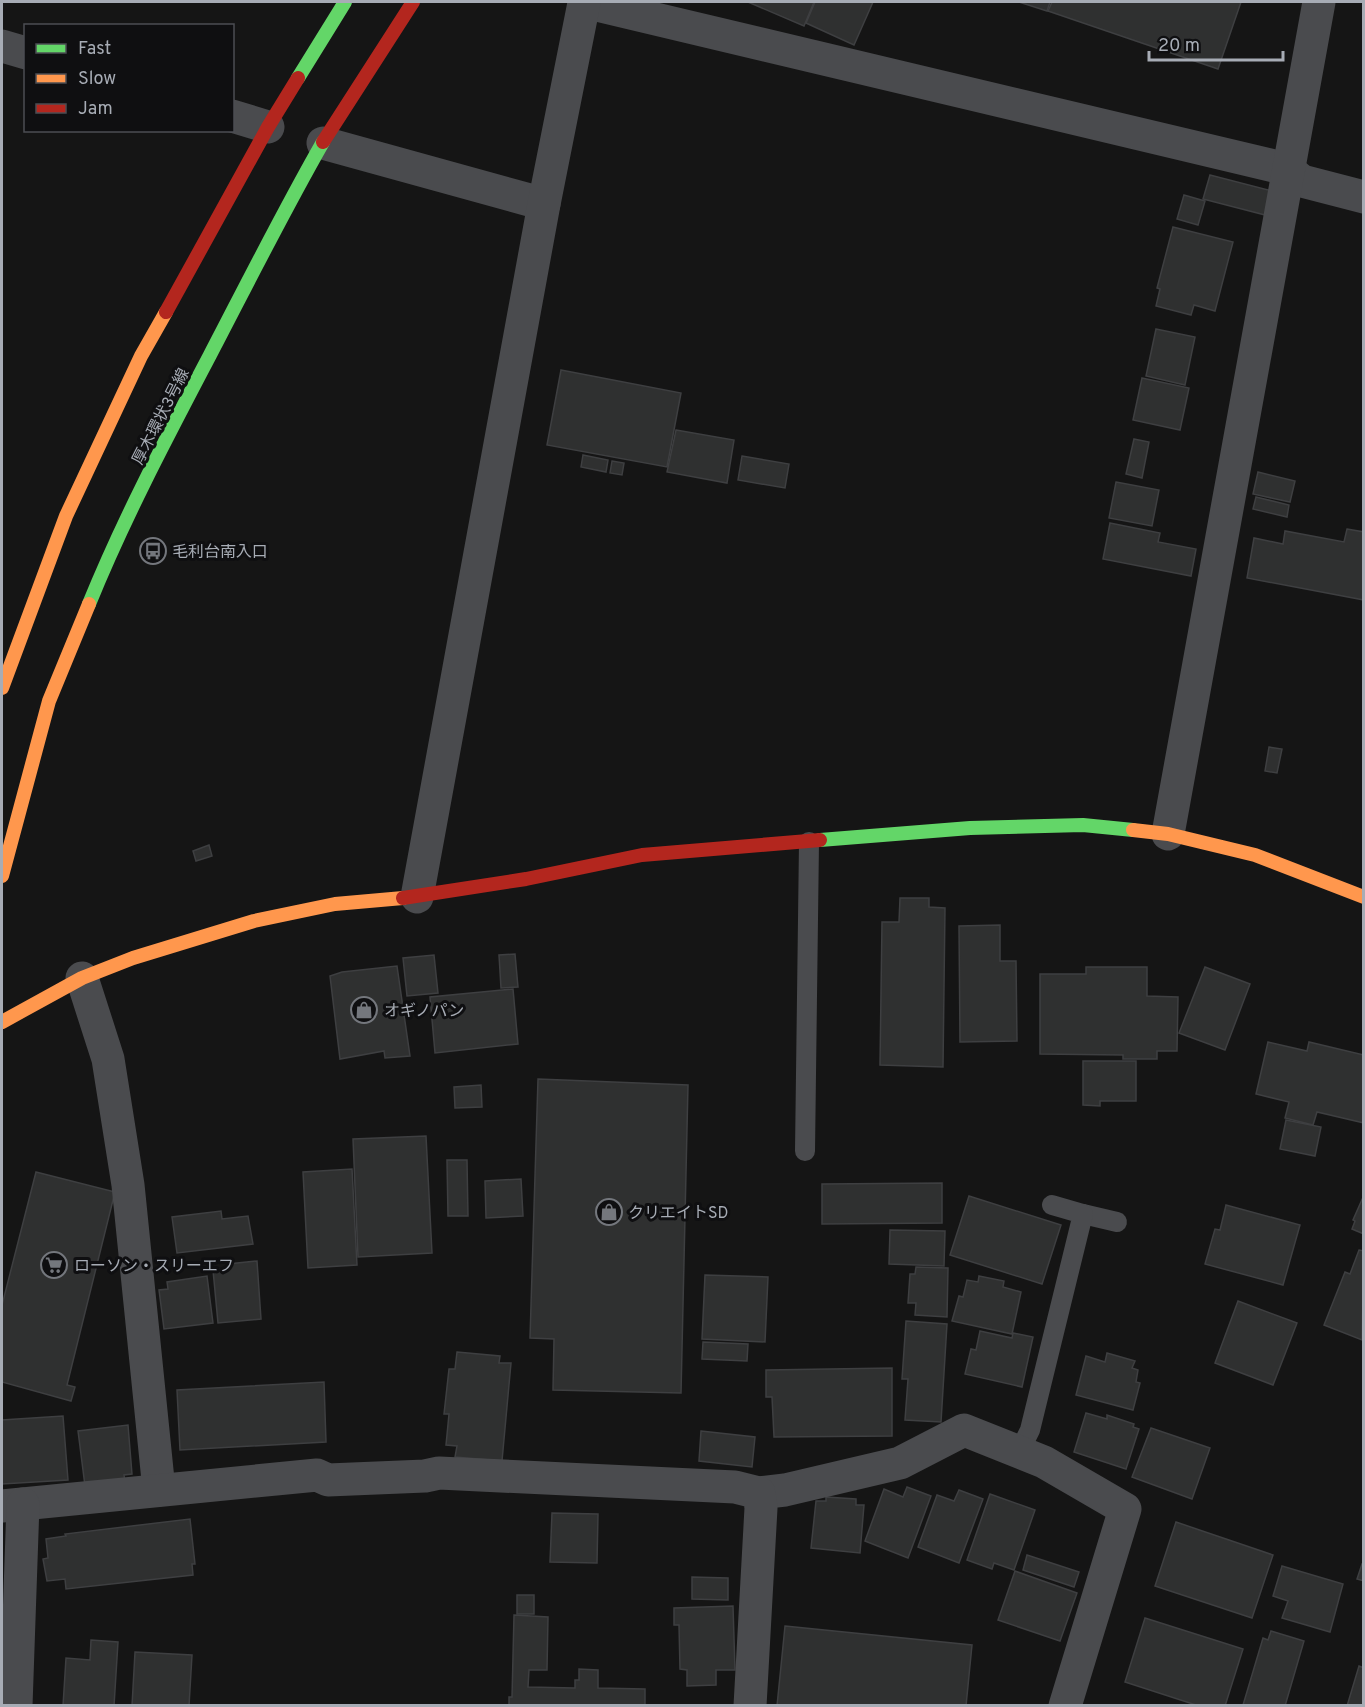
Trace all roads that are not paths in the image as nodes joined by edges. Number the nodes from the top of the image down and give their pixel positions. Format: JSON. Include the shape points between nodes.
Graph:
{"nodes":[{"id":1,"x":345,"y":2,"type":"edge"},
{"id":2,"x":413,"y":2,"type":"edge"},
{"id":3,"x":584,"y":2,"type":"edge"},
{"id":4,"x":1319,"y":2,"type":"edge"},
{"id":5,"x":2,"y":46,"type":"edge"},
{"id":6,"x":24,"y":52,"type":"edge"},
{"id":7,"x":234,"y":117,"type":"edge"},
{"id":8,"x":268,"y":127,"type":"junction"},
{"id":9,"x":323,"y":143,"type":"junction"},
{"id":10,"x":1287,"y":169,"type":"junction"},
{"id":11,"x":1364,"y":197,"type":"edge"},
{"id":12,"x":544,"y":204,"type":"junction"},
{"id":13,"x":2,"y":688,"type":"edge"},
{"id":14,"x":1168,"y":834,"type":"junction"},
{"id":15,"x":809,"y":842,"type":"junction"},
{"id":16,"x":2,"y":876,"type":"edge"},
{"id":17,"x":417,"y":897,"type":"junction"},
{"id":18,"x":1364,"y":897,"type":"edge"},
{"id":19,"x":82,"y":978,"type":"junction"},
{"id":20,"x":2,"y":1022,"type":"edge"},
{"id":21,"x":805,"y":1151,"type":"dead end"},
{"id":22,"x":1052,"y":1205,"type":"dead end"},
{"id":23,"x":1083,"y":1214,"type":"junction"},
{"id":24,"x":1117,"y":1222,"type":"dead end"},
{"id":25,"x":1019,"y":1452,"type":"junction"},
{"id":26,"x":159,"y":1490,"type":"junction"},
{"id":27,"x":759,"y":1493,"type":"junction"},
{"id":28,"x":12,"y":1505,"type":"edge"},
{"id":29,"x":16,"y":1706,"type":"edge"},
{"id":30,"x":750,"y":1706,"type":"edge"},
{"id":31,"x":1065,"y":1706,"type":"edge"}],
"edges":[{"from":1,"to":8,"type":"street"},
{"from":2,"to":9,"type":"street","name":"厚木環状3号線"},
{"from":3,"to":10,"type":"street"},
{"from":3,"to":12,"type":"street"},
{"from":4,"to":10,"type":"street"},
{"from":5,"to":6,"type":"street"},
{"from":7,"to":8,"type":"street"},
{"from":8,"to":13,"type":"street","via":[[141,356],[66,516]]},
{"from":9,"to":12,"type":"street"},
{"from":9,"to":16,"type":"street","name":"厚木環状3号線","via":[[226,322],[105,565],[49,700]]},
{"from":10,"to":11,"type":"street","via":[[1302,181]]},
{"from":10,"to":14,"type":"street"},
{"from":12,"to":17,"type":"street"},
{"from":14,"to":15,"type":"street","via":[[1083,825],[981,828]]},
{"from":14,"to":18,"type":"street","via":[[1255,855]]},
{"from":15,"to":17,"type":"street","via":[[642,855]]},
{"from":15,"to":21,"type":"lane"},
{"from":17,"to":19,"type":"street","via":[[335,904],[254,921]]},
{"from":19,"to":20,"type":"street"},
{"from":19,"to":26,"type":"street","via":[[108,1059],[128,1185]]},
{"from":22,"to":23,"type":"lane"},
{"from":23,"to":24,"type":"lane"},
{"from":23,"to":25,"type":"lane","via":[[1030,1430]]},
{"from":25,"to":27,"type":"street","via":[[964,1431],[900,1463]]},
{"from":25,"to":31,"type":"street","via":[[1044,1462],[1125,1509]]},
{"from":26,"to":27,"type":"street","via":[[317,1475],[328,1480],[439,1473],[735,1487]]},
{"from":26,"to":28,"type":"street"},
{"from":27,"to":30,"type":"street"},
{"from":28,"to":29,"type":"street"}]}
